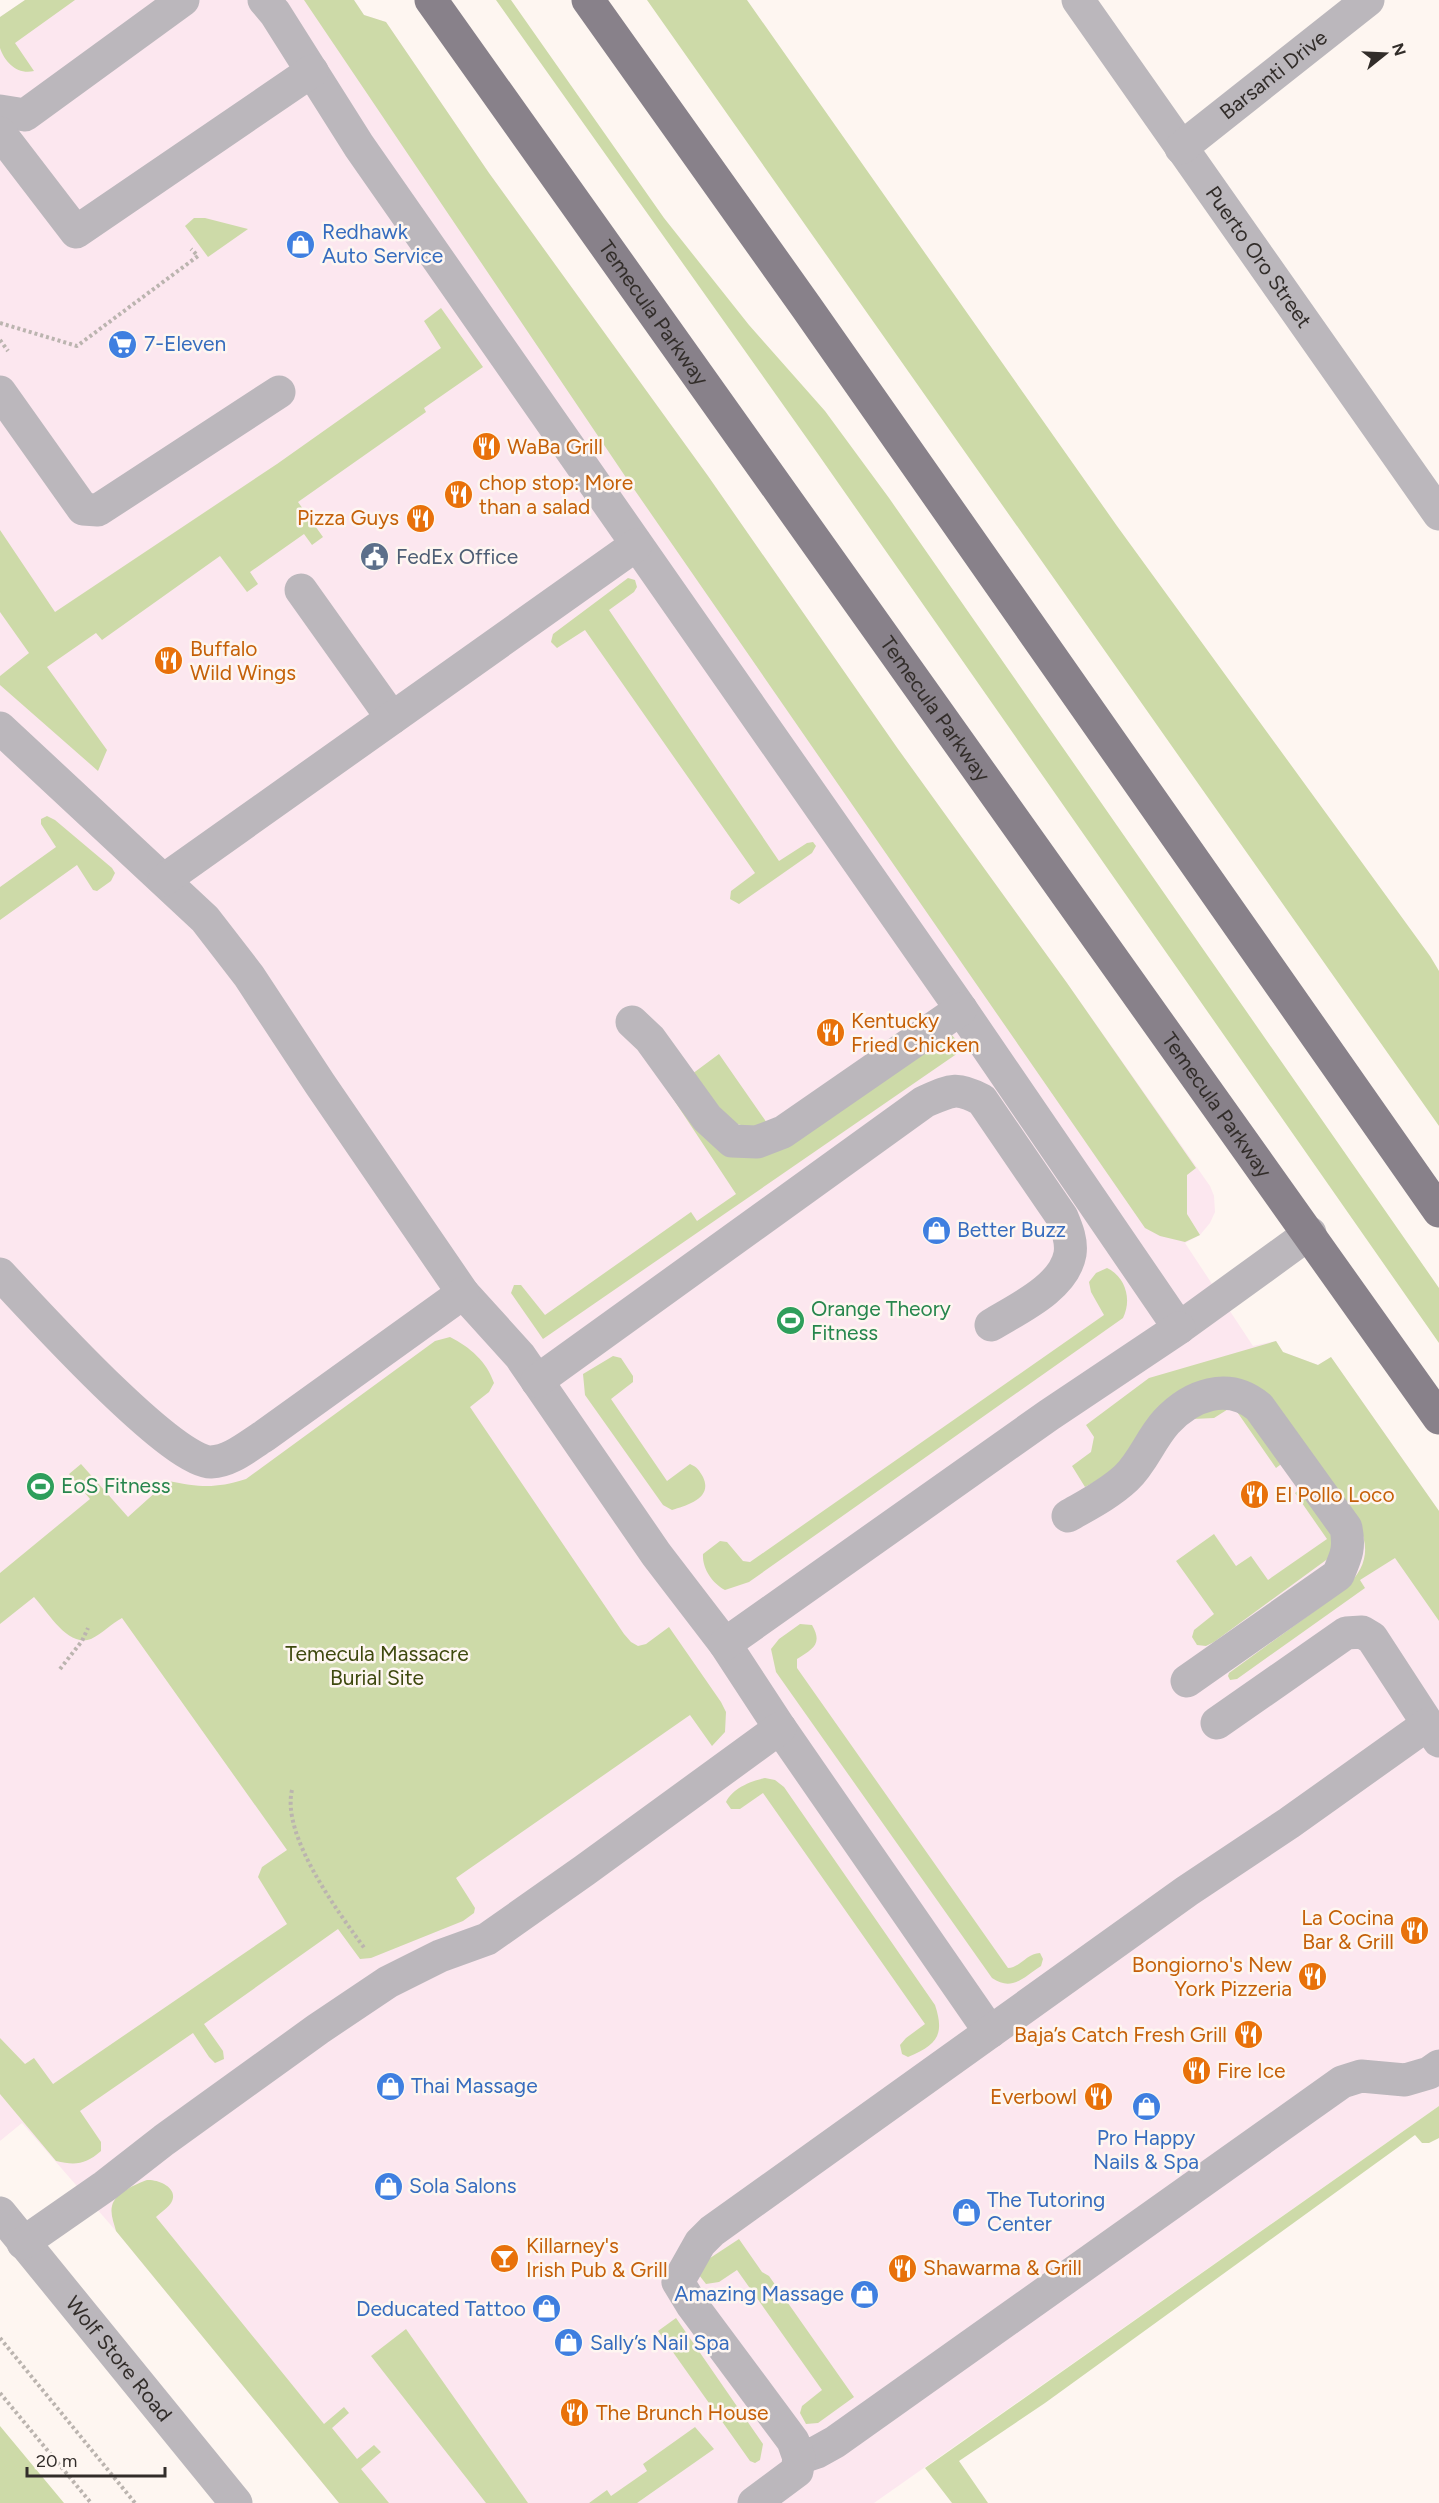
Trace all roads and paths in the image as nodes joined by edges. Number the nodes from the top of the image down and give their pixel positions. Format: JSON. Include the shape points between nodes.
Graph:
{"nodes":[{"id":1,"x":183,"y":0,"type":"edge"},
{"id":2,"x":264,"y":0,"type":"edge"},
{"id":3,"x":431,"y":0,"type":"edge"},
{"id":4,"x":588,"y":0,"type":"edge"},
{"id":5,"x":1078,"y":0,"type":"edge"},
{"id":6,"x":1368,"y":0,"type":"edge"},
{"id":7,"x":312,"y":71,"type":"junction"},
{"id":8,"x":0,"y":111,"type":"edge"},
{"id":9,"x":0,"y":133,"type":"edge"},
{"id":10,"x":1181,"y":148,"type":"junction"},
{"id":11,"x":190,"y":249,"type":"dead end"},
{"id":12,"x":0,"y":323,"type":"edge"},
{"id":13,"x":0,"y":392,"type":"edge"},
{"id":14,"x":279,"y":392,"type":"dead end"},
{"id":15,"x":1439,"y":514,"type":"edge"},
{"id":16,"x":636,"y":545,"type":"junction"},
{"id":17,"x":301,"y":590,"type":"dead end"},
{"id":18,"x":392,"y":718,"type":"junction"},
{"id":19,"x":0,"y":728,"type":"edge"},
{"id":20,"x":164,"y":880,"type":"junction"},
{"id":21,"x":961,"y":1009,"type":"junction"},
{"id":22,"x":632,"y":1022,"type":"dead end"},
{"id":23,"x":1439,"y":1211,"type":"edge"},
{"id":24,"x":1310,"y":1233,"type":"junction"},
{"id":25,"x":0,"y":1274,"type":"edge"},
{"id":26,"x":463,"y":1293,"type":"junction"},
{"id":27,"x":991,"y":1325,"type":"dead end"},
{"id":28,"x":1179,"y":1328,"type":"junction"},
{"id":29,"x":537,"y":1381,"type":"junction"},
{"id":30,"x":1439,"y":1418,"type":"edge"},
{"id":31,"x":1068,"y":1516,"type":"dead end"},
{"id":32,"x":88,"y":1628,"type":"dead end"},
{"id":33,"x":725,"y":1644,"type":"junction"},
{"id":34,"x":60,"y":1669,"type":"dead end"},
{"id":35,"x":1186,"y":1681,"type":"dead end"},
{"id":36,"x":1217,"y":1723,"type":"dead end"},
{"id":37,"x":780,"y":1728,"type":"junction"},
{"id":38,"x":1433,"y":1732,"type":"edge"},
{"id":39,"x":292,"y":1790,"type":"dead end"},
{"id":40,"x":388,"y":1982,"type":"junction"},
{"id":41,"x":990,"y":2032,"type":"junction"},
{"id":42,"x":1439,"y":2066,"type":"edge"},
{"id":43,"x":0,"y":2213,"type":"edge"},
{"id":44,"x":23,"y":2243,"type":"junction"},
{"id":45,"x":0,"y":2338,"type":"edge"},
{"id":46,"x":0,"y":2393,"type":"edge"},
{"id":47,"x":799,"y":2458,"type":"junction"},
{"id":48,"x":92,"y":2503,"type":"edge"},
{"id":49,"x":135,"y":2503,"type":"edge"},
{"id":50,"x":236,"y":2503,"type":"edge"},
{"id":51,"x":754,"y":2503,"type":"edge"}],
"edges":[{"from":1,"to":8,"type":"street","via":[[25,115]]},
{"from":2,"to":7,"type":"street"},
{"from":3,"to":24,"type":"main road","name":"Temecula Parkway"},
{"from":4,"to":23,"type":"main road"},
{"from":5,"to":10,"type":"street","name":"Puerto Oro Street"},
{"from":6,"to":10,"type":"street","name":"Barsanti Drive"},
{"from":7,"to":9,"type":"street","via":[[76,232]]},
{"from":7,"to":16,"type":"street","via":[[359,146]]},
{"from":10,"to":15,"type":"street","name":"Puerto Oro Street"},
{"from":11,"to":12,"type":"path","via":[[198,256],[77,346]]},
{"from":13,"to":14,"type":"street","via":[[83,509],[98,510]]},
{"from":16,"to":18,"type":"street"},
{"from":16,"to":21,"type":"street"},
{"from":17,"to":18,"type":"street"},
{"from":18,"to":20,"type":"street"},
{"from":19,"to":20,"type":"street"},
{"from":20,"to":26,"type":"street","via":[[205,919],[249,976]]},
{"from":21,"to":22,"type":"street","via":[[783,1132],[757,1142],[732,1141],[706,1118],[650,1039]]},
{"from":21,"to":28,"type":"street"},
{"from":24,"to":28,"type":"street"},
{"from":24,"to":30,"type":"main road","name":"Temecula Parkway"},
{"from":25,"to":26,"type":"street","via":[[112,1392],[192,1457],[210,1462],[231,1457],[264,1436]]},
{"from":26,"to":29,"type":"street","via":[[520,1356]]},
{"from":27,"to":29,"type":"street","via":[[1042,1294],[1058,1278],[1070,1255],[1069,1235],[1062,1217],[982,1100],[964,1091],[947,1092],[924,1102]]},
{"from":28,"to":33,"type":"street","via":[[1067,1402]]},
{"from":29,"to":33,"type":"street","via":[[656,1554]]},
{"from":31,"to":35,"type":"street","via":[[1125,1479],[1142,1461],[1166,1422],[1194,1401],[1215,1393],[1233,1392],[1248,1397],[1259,1407],[1346,1528],[1349,1545],[1338,1575]]},
{"from":32,"to":34,"type":"path"},
{"from":33,"to":37,"type":"street"},
{"from":36,"to":38,"type":"street","via":[[1346,1633],[1362,1632],[1372,1638]]},
{"from":37,"to":40,"type":"street","via":[[487,1939],[440,1956]]},
{"from":37,"to":41,"type":"street"},
{"from":38,"to":41,"type":"street"},
{"from":39,"to":40,"type":"path","via":[[295,1831],[319,1882]]},
{"from":40,"to":44,"type":"street"},
{"from":41,"to":47,"type":"street","via":[[712,2231],[700,2243],[678,2282],[793,2441]]},
{"from":42,"to":47,"type":"street","via":[[1405,2080],[1361,2076],[1342,2082],[835,2442]]},
{"from":43,"to":44,"type":"street","name":"Wolf Store Road"},
{"from":44,"to":50,"type":"street","name":"Wolf Store Road"},
{"from":45,"to":49,"type":"path"},
{"from":46,"to":48,"type":"path"},
{"from":47,"to":51,"type":"street","via":[[797,2471]]}]}
